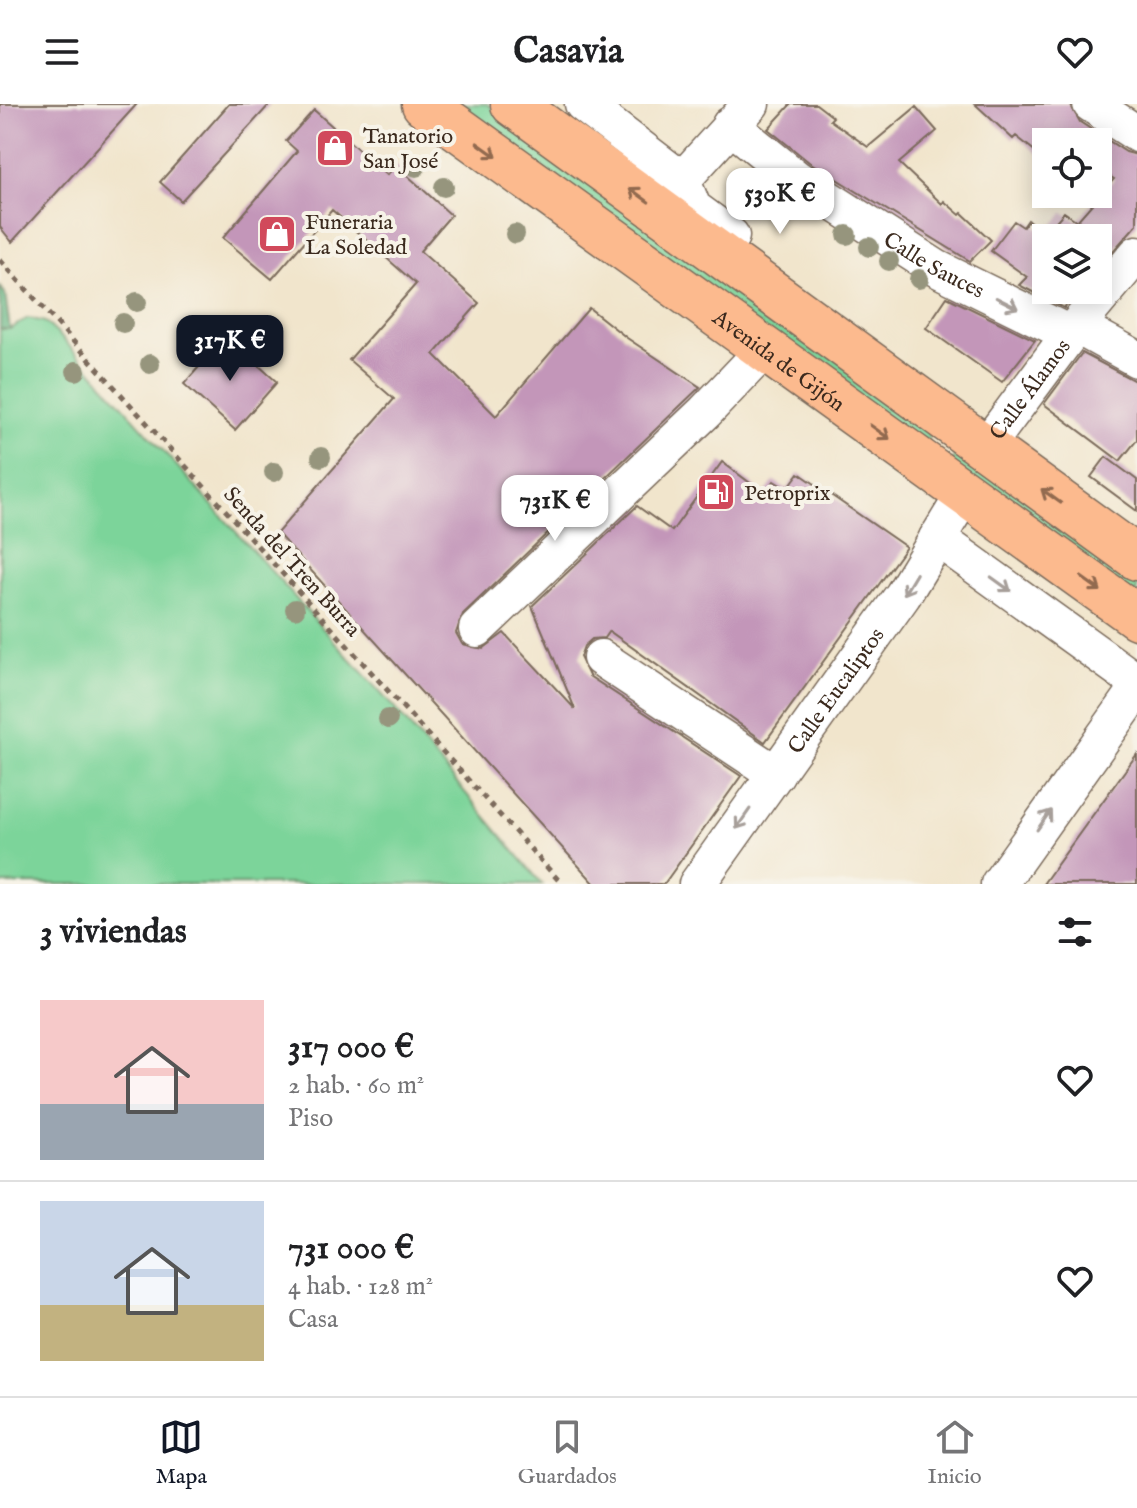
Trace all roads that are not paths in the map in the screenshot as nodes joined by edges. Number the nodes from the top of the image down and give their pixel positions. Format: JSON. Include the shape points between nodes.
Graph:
{"nodes":[{"id":1,"x":424,"y":104,"type":"edge"},
{"id":2,"x":513,"y":104,"type":"edge"},
{"id":3,"x":583,"y":104,"type":"edge"},
{"id":4,"x":1091,"y":104,"type":"edge"},
{"id":5,"x":741,"y":114,"type":"edge"},
{"id":6,"x":1137,"y":134,"type":"edge"},
{"id":7,"x":682,"y":180,"type":"junction"},
{"id":8,"x":1137,"y":254,"type":"edge"},
{"id":9,"x":816,"y":322,"type":"junction"},
{"id":10,"x":1073,"y":330,"type":"junction"},
{"id":11,"x":765,"y":349,"type":"junction"},
{"id":12,"x":1137,"y":359,"type":"edge"},
{"id":13,"x":985,"y":448,"type":"junction"},
{"id":14,"x":965,"y":493,"type":"junction"},
{"id":15,"x":937,"y":538,"type":"junction"},
{"id":16,"x":1137,"y":558,"type":"edge"},
{"id":17,"x":1137,"y":617,"type":"edge"},
{"id":18,"x":477,"y":629,"type":"dead end"},
{"id":19,"x":601,"y":658,"type":"dead end"},
{"id":20,"x":1137,"y":682,"type":"edge"},
{"id":21,"x":1137,"y":690,"type":"edge"},
{"id":22,"x":776,"y":774,"type":"junction"},
{"id":23,"x":697,"y":884,"type":"edge"},
{"id":24,"x":999,"y":884,"type":"edge"}],
"edges":[{"from":1,"to":11,"type":"highway","name":"Avenida de Gijón","one_way":true},
{"from":9,"to":2,"type":"highway","one_way":true},
{"from":3,"to":7,"type":"street"},
{"from":4,"to":6,"type":"street"},
{"from":5,"to":7,"type":"street"},
{"from":5,"to":10,"type":"street","name":"Calle Sauces","one_way":true,"via":[[797,179],[936,268]]},
{"from":7,"to":9,"type":"street","via":[[693,208],[800,289]]},
{"from":8,"to":10,"type":"street","name":"Calle Álamos"},
{"from":9,"to":13,"type":"highway"},
{"from":10,"to":12,"type":"street","name":"Calle Sauces"},
{"from":10,"to":13,"type":"street","name":"Calle Álamos"},
{"from":11,"to":14,"type":"highway","name":"Avenida de Gijón","one_way":true},
{"from":11,"to":18,"type":"street"},
{"from":16,"to":13,"type":"highway","one_way":true},
{"from":14,"to":15,"type":"street","name":"Calle Eucaliptos"},
{"from":14,"to":17,"type":"highway","name":"Avenida de Gijón","one_way":true},
{"from":15,"to":20,"type":"street","one_way":true},
{"from":15,"to":22,"type":"street","name":"Calle Eucaliptos","one_way":true,"via":[[903,595]]},
{"from":19,"to":22,"type":"street"},
{"from":24,"to":21,"type":"street","one_way":true},
{"from":22,"to":23,"type":"street","name":"Calle Eucaliptos","one_way":true}]}
